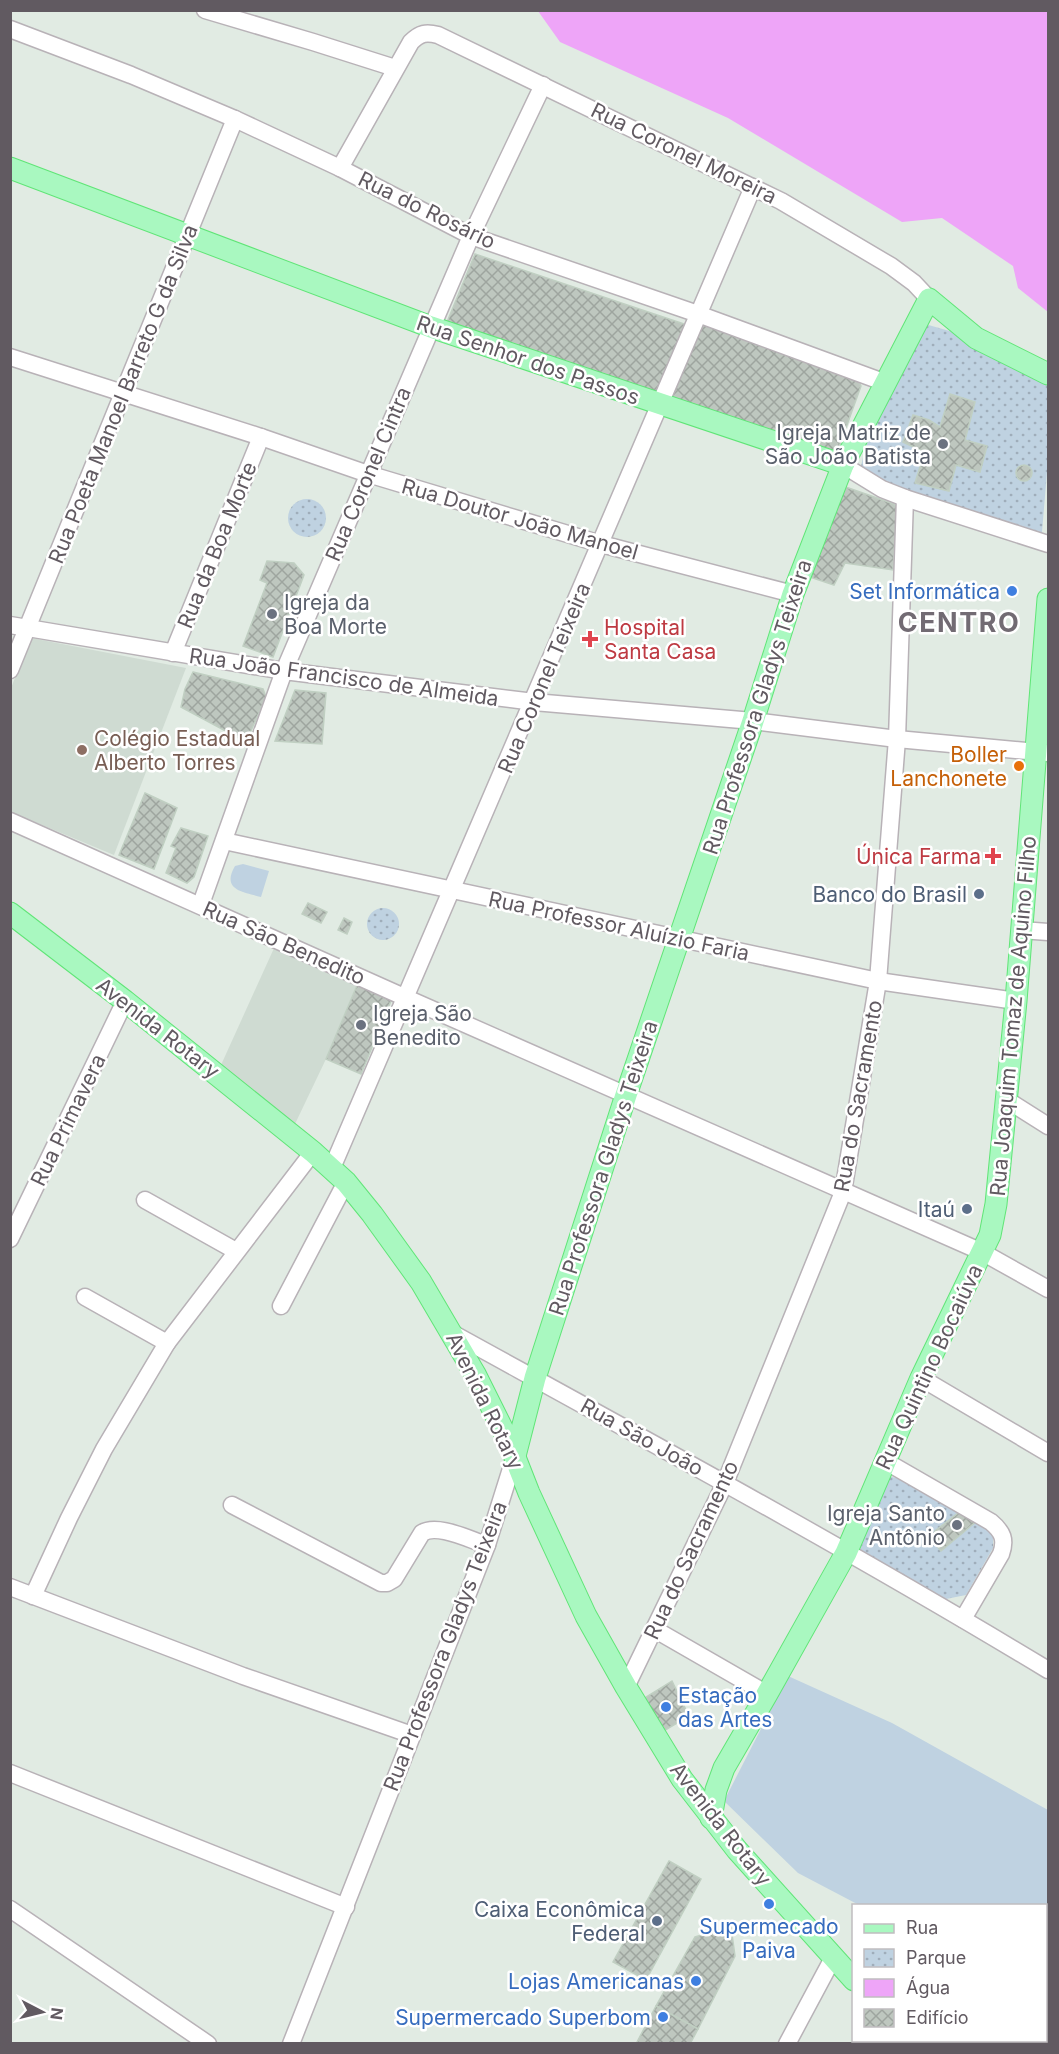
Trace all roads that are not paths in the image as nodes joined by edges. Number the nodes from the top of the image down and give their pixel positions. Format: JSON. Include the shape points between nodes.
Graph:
{"nodes":[{"id":1,"x":205,"y":10,"type":"edge"},
{"id":2,"x":10,"y":29,"type":"edge"},
{"id":3,"x":395,"y":68,"type":"junction"},
{"id":4,"x":543,"y":85,"type":"junction"},
{"id":5,"x":235,"y":119,"type":"junction"},
{"id":6,"x":10,"y":168,"type":"edge"},
{"id":7,"x":340,"y":168,"type":"junction"},
{"id":8,"x":753,"y":186,"type":"junction"},
{"id":9,"x":187,"y":235,"type":"junction"},
{"id":10,"x":471,"y":236,"type":"junction"},
{"id":11,"x":929,"y":299,"type":"junction"},
{"id":12,"x":699,"y":314,"type":"junction"},
{"id":13,"x":431,"y":327,"type":"junction"},
{"id":14,"x":10,"y":357,"type":"edge"},
{"id":15,"x":1048,"y":374,"type":"edge"},
{"id":16,"x":886,"y":383,"type":"junction"},
{"id":17,"x":123,"y":392,"type":"junction"},
{"id":18,"x":660,"y":405,"type":"junction"},
{"id":19,"x":261,"y":437,"type":"junction"},
{"id":20,"x":843,"y":465,"type":"junction"},
{"id":21,"x":368,"y":474,"type":"junction"},
{"id":22,"x":905,"y":498,"type":"junction"},
{"id":23,"x":1048,"y":543,"type":"edge"},
{"id":24,"x":601,"y":544,"type":"junction"},
{"id":25,"x":793,"y":594,"type":"junction"},
{"id":26,"x":1048,"y":599,"type":"edge"},
{"id":27,"x":10,"y":624,"type":"edge"},
{"id":28,"x":28,"y":628,"type":"junction"},
{"id":29,"x":173,"y":653,"type":"junction"},
{"id":30,"x":10,"y":670,"type":"edge"},
{"id":31,"x":284,"y":670,"type":"junction"},
{"id":32,"x":534,"y":702,"type":"junction"},
{"id":33,"x":753,"y":721,"type":"junction"},
{"id":34,"x":897,"y":739,"type":"junction"},
{"id":35,"x":1042,"y":753,"type":"edge"},
{"id":36,"x":10,"y":821,"type":"edge"},
{"id":37,"x":224,"y":841,"type":"junction"},
{"id":38,"x":453,"y":890,"type":"junction"},
{"id":39,"x":201,"y":904,"type":"junction"},
{"id":40,"x":10,"y":913,"type":"edge"},
{"id":41,"x":1021,"y":930,"type":"junction"},
{"id":42,"x":1048,"y":932,"type":"edge"},
{"id":43,"x":680,"y":939,"type":"junction"},
{"id":44,"x":878,"y":981,"type":"junction"},
{"id":45,"x":404,"y":997,"type":"junction"},
{"id":46,"x":125,"y":1001,"type":"junction"},
{"id":47,"x":1016,"y":1001,"type":"junction"},
{"id":48,"x":626,"y":1095,"type":"junction"},
{"id":49,"x":1007,"y":1100,"type":"junction"},
{"id":50,"x":1048,"y":1126,"type":"edge"},
{"id":51,"x":313,"y":1152,"type":"junction"},
{"id":52,"x":339,"y":1175,"type":"junction"},
{"id":53,"x":843,"y":1192,"type":"junction"},
{"id":54,"x":146,"y":1200,"type":"dead end"},
{"id":55,"x":10,"y":1239,"type":"edge"},
{"id":56,"x":236,"y":1251,"type":"junction"},
{"id":57,"x":982,"y":1252,"type":"junction"},
{"id":58,"x":1048,"y":1289,"type":"edge"},
{"id":59,"x":85,"y":1297,"type":"dead end"},
{"id":60,"x":281,"y":1306,"type":"dead end"},
{"id":61,"x":452,"y":1333,"type":"junction"},
{"id":62,"x":167,"y":1342,"type":"junction"},
{"id":63,"x":535,"y":1378,"type":"junction"},
{"id":64,"x":921,"y":1378,"type":"junction"},
{"id":65,"x":1048,"y":1453,"type":"edge"},
{"id":66,"x":515,"y":1456,"type":"junction"},
{"id":67,"x":885,"y":1461,"type":"junction"},
{"id":68,"x":725,"y":1483,"type":"junction"},
{"id":69,"x":232,"y":1505,"type":"dead end"},
{"id":70,"x":487,"y":1545,"type":"junction"},
{"id":71,"x":846,"y":1553,"type":"junction"},
{"id":72,"x":10,"y":1587,"type":"edge"},
{"id":73,"x":33,"y":1596,"type":"junction"},
{"id":74,"x":963,"y":1619,"type":"junction"},
{"id":75,"x":654,"y":1629,"type":"junction"},
{"id":76,"x":1048,"y":1670,"type":"edge"},
{"id":77,"x":626,"y":1687,"type":"junction"},
{"id":78,"x":767,"y":1694,"type":"junction"},
{"id":79,"x":412,"y":1735,"type":"junction"},
{"id":80,"x":724,"y":1768,"type":"junction"},
{"id":81,"x":10,"y":1773,"type":"edge"},
{"id":82,"x":682,"y":1779,"type":"junction"},
{"id":83,"x":711,"y":1818,"type":"junction"},
{"id":84,"x":346,"y":1907,"type":"junction"},
{"id":85,"x":10,"y":1909,"type":"edge"},
{"id":86,"x":833,"y":1958,"type":"junction"},
{"id":87,"x":852,"y":1978,"type":"edge"},
{"id":88,"x":208,"y":2043,"type":"edge"},
{"id":89,"x":291,"y":2043,"type":"edge"},
{"id":90,"x":787,"y":2043,"type":"edge"}],
"edges":[{"from":1,"to":3,"type":"street"},
{"from":2,"to":5,"type":"street","name":"Rua do Rosário"},
{"from":3,"to":4,"type":"street","name":"Rua Coronel Moreira","via":[[411,42],[424,33],[438,35]]},
{"from":3,"to":7,"type":"street"},
{"from":4,"to":8,"type":"street","name":"Rua Coronel Moreira"},
{"from":4,"to":10,"type":"street","name":"Rua Coronel Cintra"},
{"from":5,"to":7,"type":"street","name":"Rua do Rosário"},
{"from":5,"to":9,"type":"street","name":"Rua Poeta Manoel Barreto G da Silva"},
{"from":6,"to":9,"type":"main road","name":"Rua Senhor dos Passos"},
{"from":7,"to":10,"type":"street","name":"Rua do Rosário"},
{"from":8,"to":11,"type":"street","name":"Rua Coronel Moreira","via":[[891,266]]},
{"from":8,"to":12,"type":"street","name":"Rua Coronel Teixeira"},
{"from":9,"to":13,"type":"main road","name":"Rua Senhor dos Passos"},
{"from":9,"to":17,"type":"street","name":"Rua Poeta Manoel Barreto G da Silva"},
{"from":10,"to":12,"type":"street","name":"Rua do Rosário"},
{"from":10,"to":13,"type":"street","name":"Rua Coronel Cintra"},
{"from":11,"to":15,"type":"main road","via":[[976,338]]},
{"from":11,"to":16,"type":"main road","name":"Rua Professora Gladys Teixeira"},
{"from":12,"to":16,"type":"street","name":"Rua do Rosário"},
{"from":12,"to":18,"type":"street","name":"Rua Coronel Teixeira"},
{"from":13,"to":18,"type":"main road","name":"Rua Senhor dos Passos"},
{"from":13,"to":21,"type":"street","name":"Rua Coronel Cintra"},
{"from":14,"to":17,"type":"street","name":"Rua Doutor João Manoel"},
{"from":16,"to":20,"type":"main road","name":"Rua Professora Gladys Teixeira"},
{"from":17,"to":19,"type":"street","name":"Rua Doutor João Manoel"},
{"from":17,"to":28,"type":"street","name":"Rua Poeta Manoel Barreto G da Silva"},
{"from":18,"to":20,"type":"main road","name":"Rua Senhor dos Passos"},
{"from":18,"to":24,"type":"street","name":"Rua Coronel Teixeira"},
{"from":19,"to":21,"type":"street","name":"Rua Doutor João Manoel"},
{"from":19,"to":29,"type":"street","name":"Rua da Boa Morte"},
{"from":20,"to":22,"type":"street","name":"Rua Senhor dos Passos"},
{"from":20,"to":25,"type":"main road","name":"Rua Professora Gladys Teixeira"},
{"from":21,"to":24,"type":"street","name":"Rua Doutor João Manoel"},
{"from":21,"to":31,"type":"street","name":"Rua Coronel Cintra"},
{"from":22,"to":23,"type":"street","name":"Rua Senhor dos Passos"},
{"from":22,"to":34,"type":"street","name":"Rua do Sacramento"},
{"from":24,"to":25,"type":"street","name":"Rua Doutor João Manoel"},
{"from":24,"to":32,"type":"street","name":"Rua Coronel Teixeira"},
{"from":25,"to":33,"type":"main road","name":"Rua Professora Gladys Teixeira"},
{"from":26,"to":35,"type":"main road","name":"Rua Joaquim Tomaz de Aquino Filho"},
{"from":27,"to":28,"type":"street","name":"Rua João Francisco de Almeida"},
{"from":28,"to":29,"type":"street","name":"Rua João Francisco de Almeida"},
{"from":28,"to":30,"type":"street","name":"Rua Poeta Manoel Barreto G da Silva"},
{"from":29,"to":31,"type":"street","name":"Rua João Francisco de Almeida"},
{"from":31,"to":32,"type":"street","name":"Rua João Francisco de Almeida"},
{"from":31,"to":37,"type":"street","name":"Rua Coronel Cintra"},
{"from":32,"to":33,"type":"street","name":"Rua João Francisco de Almeida"},
{"from":32,"to":38,"type":"street","name":"Rua Coronel Teixeira"},
{"from":33,"to":34,"type":"street","name":"Rua João Francisco de Almeida"},
{"from":33,"to":43,"type":"main road","name":"Rua Professora Gladys Teixeira"},
{"from":34,"to":35,"type":"street","name":"Rua João Francisco de Almeida"},
{"from":34,"to":44,"type":"street","name":"Rua do Sacramento"},
{"from":35,"to":41,"type":"main road","name":"Rua Joaquim Tomaz de Aquino Filho"},
{"from":36,"to":39,"type":"street","name":"Rua São Benedito"},
{"from":37,"to":38,"type":"street","name":"Rua Professor Aluízio Faria"},
{"from":37,"to":39,"type":"street","name":"Rua Coronel Cintra"},
{"from":38,"to":43,"type":"street","name":"Rua Professor Aluízio Faria"},
{"from":38,"to":45,"type":"street","name":"Rua Coronel Teixeira"},
{"from":39,"to":45,"type":"street","name":"Rua São Benedito"},
{"from":40,"to":46,"type":"main road","name":"Avenida Rotary"},
{"from":41,"to":42,"type":"street"},
{"from":41,"to":47,"type":"main road","name":"Rua Joaquim Tomaz de Aquino Filho"},
{"from":43,"to":44,"type":"street","name":"Rua Professor Aluízio Faria"},
{"from":43,"to":48,"type":"main road","name":"Rua Professora Gladys Teixeira"},
{"from":44,"to":47,"type":"street","name":"Rua Professor Aluízio Faria"},
{"from":44,"to":53,"type":"street","name":"Rua do Sacramento"},
{"from":45,"to":48,"type":"street","name":"Rua São Benedito"},
{"from":45,"to":52,"type":"street","name":"Rua Coronel Teixeira"},
{"from":46,"to":51,"type":"main road","name":"Avenida Rotary"},
{"from":46,"to":55,"type":"street","name":"Rua Primavera"},
{"from":47,"to":49,"type":"main road","name":"Rua Joaquim Tomaz de Aquino Filho"},
{"from":48,"to":53,"type":"street","name":"Rua São Benedito"},
{"from":48,"to":63,"type":"main road","name":"Rua Professora Gladys Teixeira"},
{"from":49,"to":50,"type":"street"},
{"from":49,"to":57,"type":"main road","name":"Rua Joaquim Tomaz de Aquino Filho","via":[[996,1204]]},
{"from":51,"to":52,"type":"main road","name":"Avenida Rotary"},
{"from":51,"to":56,"type":"street"},
{"from":52,"to":60,"type":"street","name":"Rua Coronel Teixeira"},
{"from":52,"to":61,"type":"main road","name":"Avenida Rotary","via":[[421,1282]]},
{"from":53,"to":57,"type":"street","name":"Rua São Benedito"},
{"from":53,"to":68,"type":"street","name":"Rua do Sacramento"},
{"from":54,"to":56,"type":"street"},
{"from":56,"to":62,"type":"street"},
{"from":57,"to":58,"type":"street","name":"Rua São Benedito"},
{"from":57,"to":64,"type":"main road","name":"Rua Quintino Bocaiúva"},
{"from":59,"to":62,"type":"street"},
{"from":61,"to":63,"type":"street","name":"Rua São João"},
{"from":61,"to":66,"type":"main road","name":"Avenida Rotary"},
{"from":62,"to":73,"type":"street","via":[[104,1449]]},
{"from":63,"to":66,"type":"main road","name":"Rua Professora Gladys Teixeira"},
{"from":63,"to":68,"type":"street","name":"Rua São João"},
{"from":64,"to":65,"type":"street"},
{"from":64,"to":67,"type":"main road","name":"Rua Quintino Bocaiúva"},
{"from":66,"to":70,"type":"street","name":"Rua Professora Gladys Teixeira"},
{"from":66,"to":77,"type":"main road","name":"Avenida Rotary","via":[[586,1616]]},
{"from":67,"to":71,"type":"main road","name":"Rua Quintino Bocaiúva"},
{"from":67,"to":74,"type":"street","via":[[1000,1529],[1004,1545],[1001,1554]]},
{"from":68,"to":71,"type":"street","name":"Rua São João"},
{"from":68,"to":75,"type":"street","name":"Rua do Sacramento"},
{"from":69,"to":70,"type":"street","via":[[381,1583],[393,1579],[428,1529]]},
{"from":70,"to":79,"type":"street","name":"Rua Professora Gladys Teixeira"},
{"from":71,"to":74,"type":"street","name":"Rua São João"},
{"from":71,"to":78,"type":"main road","name":"Rua Quintino Bocaiúva"},
{"from":72,"to":73,"type":"street"},
{"from":73,"to":79,"type":"street"},
{"from":74,"to":76,"type":"street","name":"Rua São João"},
{"from":75,"to":77,"type":"street","name":"Rua do Sacramento"},
{"from":75,"to":78,"type":"street"},
{"from":77,"to":82,"type":"main road","name":"Avenida Rotary"},
{"from":78,"to":80,"type":"main road","name":"Rua Quintino Bocaiúva"},
{"from":79,"to":84,"type":"street","name":"Rua Professora Gladys Teixeira"},
{"from":80,"to":82,"type":"main road"},
{"from":80,"to":83,"type":"main road","name":"Rua Quintino Bocaiúva"},
{"from":81,"to":84,"type":"street"},
{"from":82,"to":83,"type":"main road","name":"Avenida Rotary"},
{"from":83,"to":86,"type":"main road","name":"Avenida Rotary"},
{"from":84,"to":89,"type":"street","name":"Rua Professora Gladys Teixeira"},
{"from":85,"to":88,"type":"street"},
{"from":86,"to":87,"type":"main road","name":"Avenida Rotary"},
{"from":86,"to":90,"type":"street"}]}
